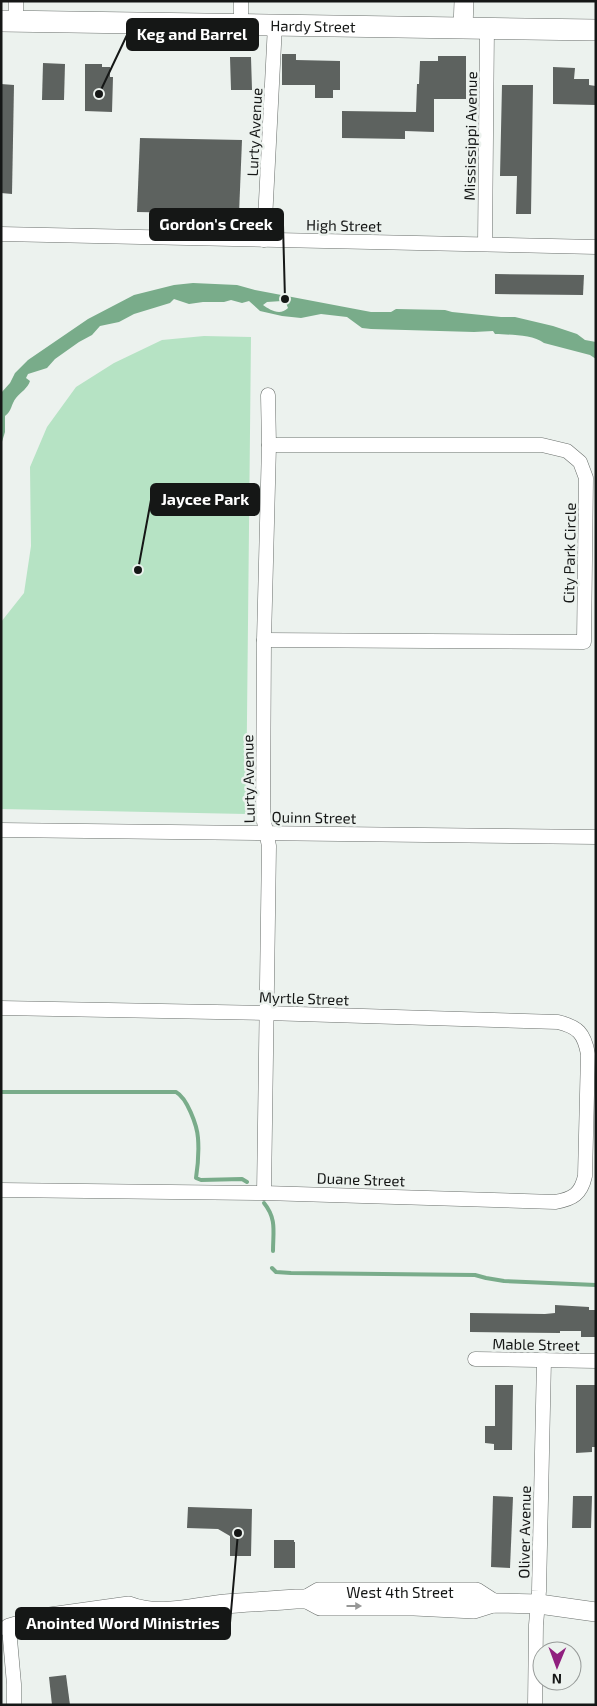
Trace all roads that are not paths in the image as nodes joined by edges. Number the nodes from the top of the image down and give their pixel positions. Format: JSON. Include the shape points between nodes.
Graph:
{"nodes":[{"id":1,"x":241,"y":1,"type":"edge"},
{"id":2,"x":464,"y":1,"type":"edge"},
{"id":3,"x":11,"y":15,"type":"edge"},
{"id":4,"x":241,"y":25,"type":"junction"},
{"id":5,"x":275,"y":25,"type":"junction"},
{"id":6,"x":463,"y":28,"type":"junction"},
{"id":7,"x":487,"y":28,"type":"junction"},
{"id":8,"x":596,"y":30,"type":"edge"},
{"id":9,"x":1,"y":234,"type":"edge"},
{"id":10,"x":264,"y":240,"type":"junction"},
{"id":11,"x":485,"y":244,"type":"junction"},
{"id":12,"x":596,"y":247,"type":"edge"},
{"id":13,"x":268,"y":395,"type":"dead end"},
{"id":14,"x":269,"y":445,"type":"junction"},
{"id":15,"x":264,"y":640,"type":"junction"},
{"id":16,"x":1,"y":830,"type":"edge"},
{"id":17,"x":266,"y":832,"type":"junction"},
{"id":18,"x":596,"y":837,"type":"edge"},
{"id":19,"x":1,"y":1008,"type":"edge"},
{"id":20,"x":266,"y":1013,"type":"junction"},
{"id":21,"x":588,"y":1054,"type":"joint"},
{"id":22,"x":1,"y":1190,"type":"edge"},
{"id":23,"x":264,"y":1192,"type":"junction"},
{"id":24,"x":475,"y":1359,"type":"dead end"},
{"id":25,"x":544,"y":1360,"type":"junction"},
{"id":26,"x":596,"y":1361,"type":"edge"},
{"id":27,"x":539,"y":1604,"type":"junction"},
{"id":28,"x":596,"y":1612,"type":"edge"},
{"id":29,"x":5,"y":1628,"type":"edge"},
{"id":30,"x":14,"y":1705,"type":"edge"},
{"id":31,"x":535,"y":1705,"type":"edge"}],
"edges":[{"from":1,"to":4,"type":"street"},
{"from":2,"to":6,"type":"main road"},
{"from":3,"to":4,"type":"main road","name":"Hardy Street"},
{"from":4,"to":5,"type":"main road","name":"Hardy Street"},
{"from":5,"to":6,"type":"main road","name":"Hardy Street"},
{"from":5,"to":10,"type":"street","name":"Lurty Avenue"},
{"from":6,"to":7,"type":"main road","name":"Hardy Street"},
{"from":7,"to":8,"type":"main road","name":"Hardy Street"},
{"from":7,"to":11,"type":"street","name":"Mississippi Avenue"},
{"from":9,"to":10,"type":"street","name":"High Street"},
{"from":10,"to":11,"type":"street","name":"High Street"},
{"from":11,"to":12,"type":"street","name":"High Street"},
{"from":13,"to":14,"type":"street","name":"Lurty Avenue"},
{"from":14,"to":15,"type":"street","name":"Lurty Avenue"},
{"from":14,"to":15,"type":"street","name":"City Park Circle","via":[[542,445],[567,451],[580,462],[586,478],[584,642]]},
{"from":15,"to":17,"type":"street","name":"Lurty Avenue","via":[[263,818]]},
{"from":16,"to":17,"type":"street","name":"Quinn Street"},
{"from":17,"to":18,"type":"street","name":"Quinn Street"},
{"from":17,"to":20,"type":"street","name":"Lurty Avenue","via":[[269,846]]},
{"from":19,"to":20,"type":"street","name":"Myrtle Street"},
{"from":20,"to":21,"type":"street","name":"Myrtle Street","via":[[558,1022],[572,1025],[581,1033]]},
{"from":20,"to":23,"type":"street","name":"Lurty Avenue"},
{"from":21,"to":23,"type":"street","name":"Duane Street","via":[[585,1176],[582,1187],[567,1200]]},
{"from":22,"to":23,"type":"street","name":"Duane Street"},
{"from":24,"to":25,"type":"street","name":"Mable Street"},
{"from":25,"to":26,"type":"street","name":"Mable Street"},
{"from":25,"to":27,"type":"street","name":"Oliver Avenue"},
{"from":27,"to":28,"type":"main road","name":"West 4th Street"},
{"from":27,"to":29,"type":"main road","name":"West 4th Street","via":[[493,1603],[474,1609],[320,1606],[307,1599],[172,1611],[142,1612],[129,1606],[43,1618]]},
{"from":27,"to":31,"type":"street","name":"Oliver Avenue"},
{"from":29,"to":30,"type":"street","via":[[11,1652]]}]}
